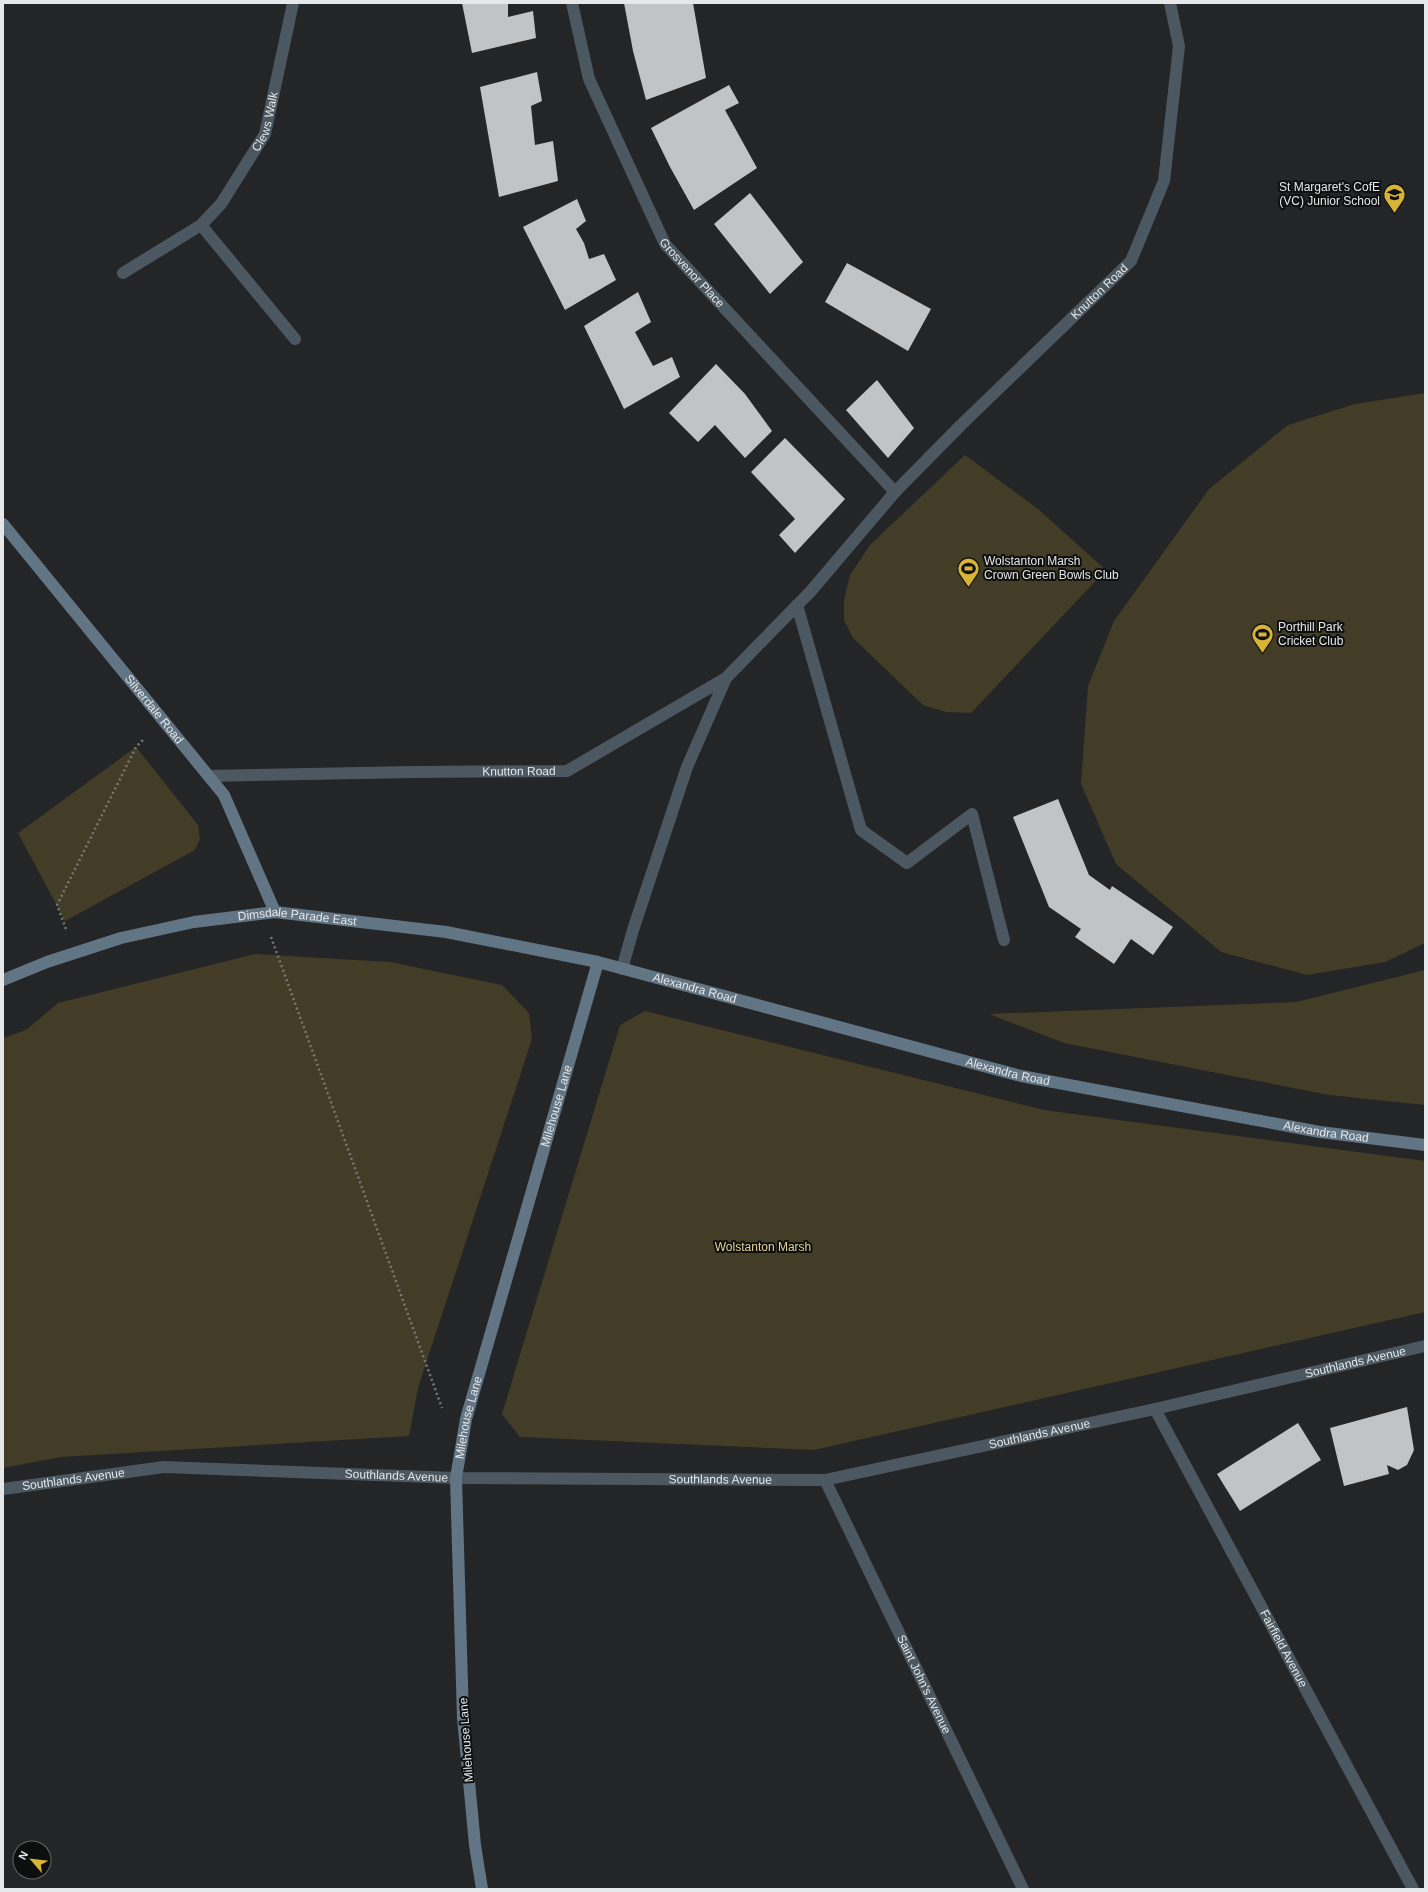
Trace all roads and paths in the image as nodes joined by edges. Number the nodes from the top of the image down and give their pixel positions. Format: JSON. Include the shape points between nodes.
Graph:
{"nodes":[{"id":1,"x":293,"y":3,"type":"edge"},
{"id":2,"x":572,"y":3,"type":"edge"},
{"id":3,"x":1170,"y":3,"type":"edge"},
{"id":4,"x":202,"y":225,"type":"junction"},
{"id":5,"x":123,"y":272,"type":"dead end"},
{"id":6,"x":295,"y":339,"type":"dead end"},
{"id":7,"x":895,"y":492,"type":"junction"},
{"id":8,"x":3,"y":524,"type":"edge"},
{"id":9,"x":797,"y":605,"type":"junction"},
{"id":10,"x":726,"y":678,"type":"junction"},
{"id":11,"x":165,"y":723,"type":"junction"},
{"id":12,"x":208,"y":776,"type":"junction"},
{"id":13,"x":275,"y":912,"type":"junction"},
{"id":14,"x":263,"y":914,"type":"junction"},
{"id":15,"x":1004,"y":940,"type":"dead end"},
{"id":16,"x":76,"y":953,"type":"junction"},
{"id":17,"x":598,"y":962,"type":"junction"},
{"id":18,"x":622,"y":969,"type":"junction"},
{"id":19,"x":3,"y":980,"type":"edge"},
{"id":20,"x":1425,"y":1145,"type":"edge"},
{"id":21,"x":1425,"y":1346,"type":"edge"},
{"id":22,"x":1155,"y":1409,"type":"junction"},
{"id":23,"x":443,"y":1413,"type":"dead end"},
{"id":24,"x":456,"y":1478,"type":"junction"},
{"id":25,"x":825,"y":1480,"type":"junction"},
{"id":26,"x":3,"y":1489,"type":"edge"},
{"id":27,"x":482,"y":1889,"type":"edge"},
{"id":28,"x":1023,"y":1889,"type":"edge"},
{"id":29,"x":1413,"y":1889,"type":"edge"}],
"edges":[{"from":1,"to":4,"type":"street","name":"Clews Walk","via":[[265,134],[221,204]]},
{"from":2,"to":7,"type":"street","name":"Grosvenor Place","via":[[589,79],[665,244]]},
{"from":3,"to":7,"type":"street","name":"Knutton Road","via":[[1178,46],[1164,181],[1131,261]]},
{"from":4,"to":5,"type":"street","name":"Clews Walk"},
{"from":4,"to":6,"type":"street"},
{"from":7,"to":9,"type":"street","name":"Knutton Road"},
{"from":8,"to":11,"type":"main road","name":"Silverdale Road"},
{"from":9,"to":10,"type":"street","name":"Knutton Road"},
{"from":9,"to":15,"type":"street","via":[[861,830],[907,864],[972,814]]},
{"from":10,"to":12,"type":"street","name":"Knutton Road","via":[[567,771]]},
{"from":10,"to":18,"type":"street","via":[[687,767]]},
{"from":11,"to":12,"type":"main road","name":"Silverdale Road"},
{"from":11,"to":16,"type":"path","via":[[136,746],[57,905]]},
{"from":12,"to":13,"type":"main road","name":"Silverdale Road","via":[[224,795]]},
{"from":13,"to":14,"type":"main road","name":"Dimsdale Parade East"},
{"from":13,"to":17,"type":"main road","name":"Dimsdale Parade East","via":[[446,932]]},
{"from":14,"to":16,"type":"main road","name":"Dimsdale Parade East","via":[[194,922],[121,938]]},
{"from":14,"to":23,"type":"path"},
{"from":16,"to":19,"type":"main road","name":"Dimsdale Parade East"},
{"from":17,"to":18,"type":"main road","name":"Alexandra Road"},
{"from":17,"to":24,"type":"main road","name":"Milehouse Lane","via":[[466,1419]]},
{"from":18,"to":20,"type":"main road","name":"Alexandra Road","via":[[1021,1076],[1320,1132]]},
{"from":21,"to":22,"type":"street","name":"Southlands Avenue"},
{"from":22,"to":25,"type":"street","name":"Southlands Avenue"},
{"from":22,"to":29,"type":"street","name":"Fairfield Avenue"},
{"from":24,"to":25,"type":"street","name":"Southlands Avenue"},
{"from":24,"to":26,"type":"street","name":"Southlands Avenue","via":[[164,1467]]},
{"from":24,"to":27,"type":"main road","name":"Milehouse Lane","via":[[463,1718],[475,1845]]},
{"from":25,"to":28,"type":"street","name":"Saint John's Avenue"}]}
